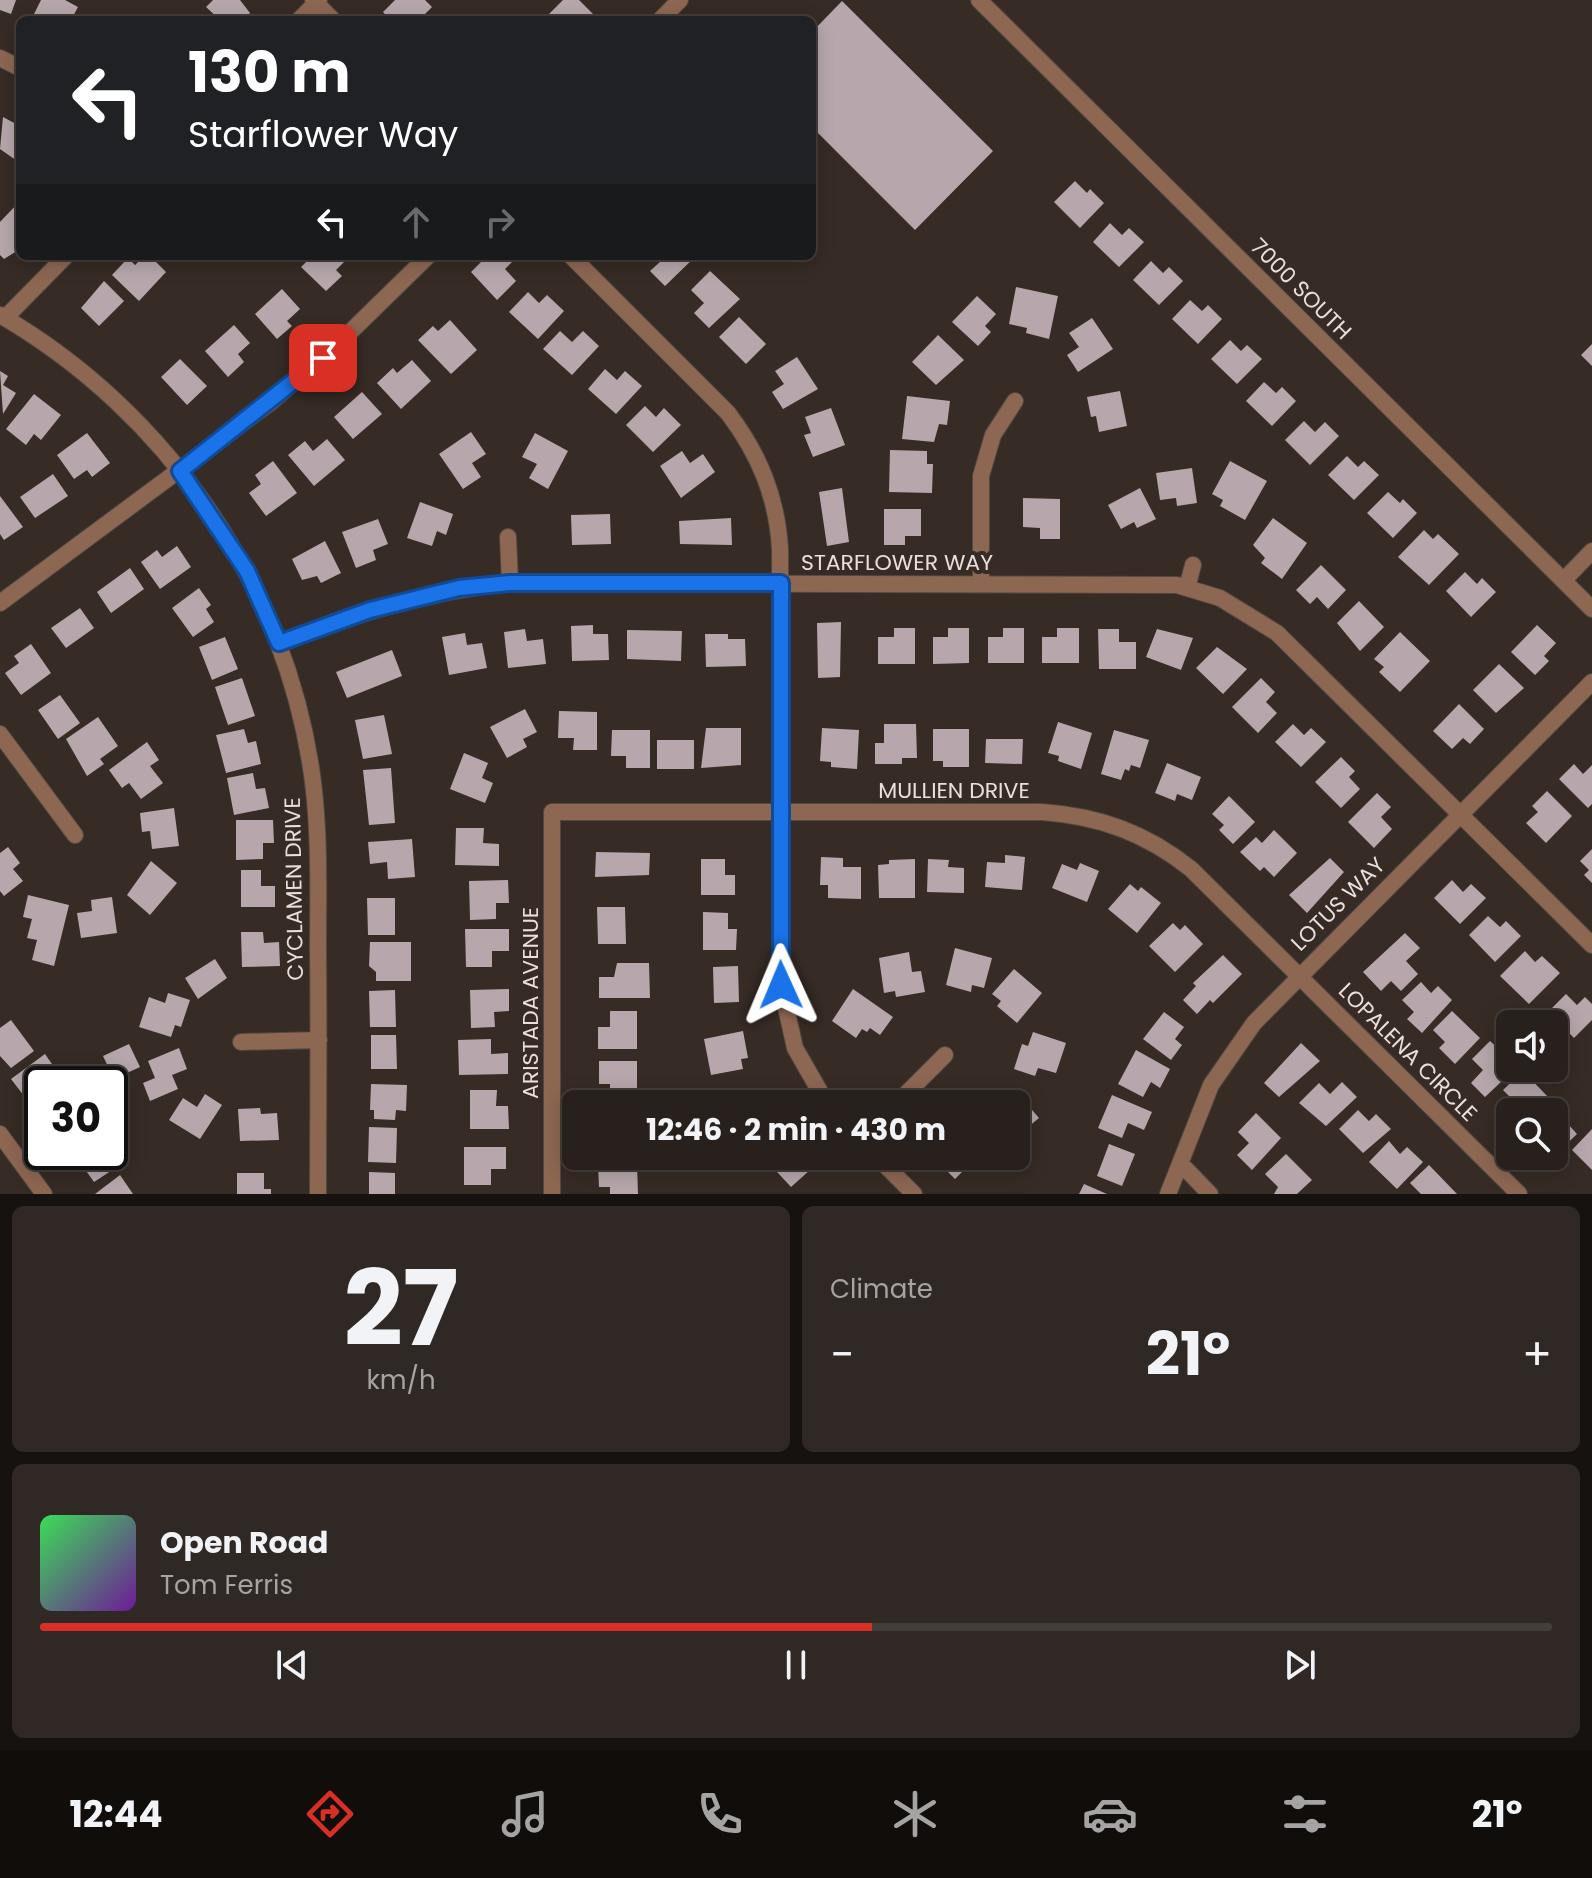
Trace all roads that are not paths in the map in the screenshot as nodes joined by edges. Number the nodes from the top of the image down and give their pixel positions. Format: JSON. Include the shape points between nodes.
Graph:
{"nodes":[{"id":1,"x":680,"y":0,"type":"edge"},
{"id":2,"x":979,"y":0,"type":"edge"},
{"id":3,"x":316,"y":1,"type":"edge"},
{"id":4,"x":303,"y":16,"type":"edge"},
{"id":5,"x":329,"y":16,"type":"edge"},
{"id":6,"x":664,"y":16,"type":"edge"},
{"id":7,"x":62,"y":260,"type":"edge"},
{"id":8,"x":424,"y":260,"type":"edge"},
{"id":9,"x":575,"y":260,"type":"edge"},
{"id":10,"x":2,"y":317,"type":"edge"},
{"id":11,"x":1015,"y":401,"type":"dead end"},
{"id":12,"x":180,"y":471,"type":"junction"},
{"id":13,"x":508,"y":537,"type":"dead end"},
{"id":14,"x":1592,"y":551,"type":"edge"},
{"id":15,"x":1193,"y":565,"type":"dead end"},
{"id":16,"x":1564,"y":580,"type":"junction"},
{"id":17,"x":510,"y":583,"type":"junction"},
{"id":18,"x":781,"y":583,"type":"junction"},
{"id":19,"x":981,"y":584,"type":"junction"},
{"id":20,"x":1187,"y":588,"type":"junction"},
{"id":21,"x":0,"y":603,"type":"edge"},
{"id":22,"x":1592,"y":609,"type":"edge"},
{"id":23,"x":279,"y":643,"type":"junction"},
{"id":24,"x":1592,"y":682,"type":"edge"},
{"id":25,"x":0,"y":734,"type":"edge"},
{"id":26,"x":552,"y":812,"type":"joint"},
{"id":27,"x":780,"y":812,"type":"junction"},
{"id":28,"x":1460,"y":814,"type":"junction"},
{"id":29,"x":75,"y":835,"type":"dead end"},
{"id":30,"x":1592,"y":945,"type":"edge"},
{"id":31,"x":1299,"y":975,"type":"junction"},
{"id":32,"x":319,"y":1040,"type":"junction"},
{"id":33,"x":241,"y":1042,"type":"dead end"},
{"id":34,"x":945,"y":1055,"type":"dead end"},
{"id":35,"x":818,"y":1090,"type":"edge"},
{"id":36,"x":910,"y":1090,"type":"edge"},
{"id":37,"x":0,"y":1134,"type":"edge"},
{"id":38,"x":1181,"y":1164,"type":"junction"},
{"id":39,"x":890,"y":1170,"type":"edge"},
{"id":40,"x":44,"y":1194,"type":"edge"},
{"id":41,"x":318,"y":1194,"type":"edge"},
{"id":42,"x":552,"y":1194,"type":"edge"},
{"id":43,"x":914,"y":1194,"type":"edge"},
{"id":44,"x":1168,"y":1194,"type":"edge"},
{"id":45,"x":1210,"y":1194,"type":"edge"},
{"id":46,"x":1519,"y":1194,"type":"edge"}],
"edges":[{"from":1,"to":6,"type":"street"},
{"from":2,"to":16,"type":"street","name":"7000 SOUTH"},
{"from":3,"to":4,"type":"street"},
{"from":3,"to":5,"type":"street"},
{"from":7,"to":10,"type":"street"},
{"from":8,"to":12,"type":"street","via":[[306,373]]},
{"from":9,"to":18,"type":"street","via":[[711,394],[743,433],[774,504]]},
{"from":10,"to":12,"type":"street","name":"CYCLAMEN DRIVE","via":[[108,394]]},
{"from":11,"to":19,"type":"street","via":[[993,435],[981,476]]},
{"from":12,"to":21,"type":"street"},
{"from":12,"to":23,"type":"street","name":"CYCLAMEN DRIVE","via":[[247,571]]},
{"from":13,"to":17,"type":"street"},
{"from":14,"to":16,"type":"street"},
{"from":15,"to":20,"type":"street"},
{"from":16,"to":22,"type":"street","name":"7000 SOUTH"},
{"from":17,"to":18,"type":"street","name":"STARFLOWER WAY"},
{"from":17,"to":23,"type":"street","name":"STARFLOWER WAY","via":[[397,602]]},
{"from":18,"to":19,"type":"street","name":"STARFLOWER WAY"},
{"from":18,"to":27,"type":"street"},
{"from":19,"to":20,"type":"street","name":"STARFLOWER WAY","via":[[1155,583]]},
{"from":20,"to":28,"type":"street","name":"STARFLOWER WAY","via":[[1241,607],[1277,633]]},
{"from":23,"to":32,"type":"street","name":"CYCLAMEN DRIVE","via":[[302,723],[316,816]]},
{"from":24,"to":28,"type":"street","name":"LOTUS WAY"},
{"from":25,"to":29,"type":"street"},
{"from":26,"to":27,"type":"street","name":"MULLIEN DRIVE"},
{"from":26,"to":42,"type":"street","name":"ARISTADA AVENUE"},
{"from":27,"to":31,"type":"street","name":"MULLIEN DRIVE","via":[[1042,812],[1112,823],[1153,842],[1191,869]]},
{"from":27,"to":35,"type":"street","via":[[784,1007],[799,1058]]},
{"from":28,"to":30,"type":"street","name":"STARFLOWER WAY"},
{"from":28,"to":31,"type":"street","name":"LOTUS WAY"},
{"from":31,"to":38,"type":"street","name":"LOTUS WAY","via":[[1228,1057],[1197,1115]]},
{"from":31,"to":46,"type":"street","name":"LOPALENA CIRCLE"},
{"from":32,"to":33,"type":"street"},
{"from":32,"to":41,"type":"street","name":"CYCLAMEN DRIVE"},
{"from":34,"to":36,"type":"street"},
{"from":37,"to":40,"type":"street"},
{"from":38,"to":44,"type":"street","name":"LOTUS WAY"},
{"from":38,"to":45,"type":"street"},
{"from":39,"to":43,"type":"street"}]}
